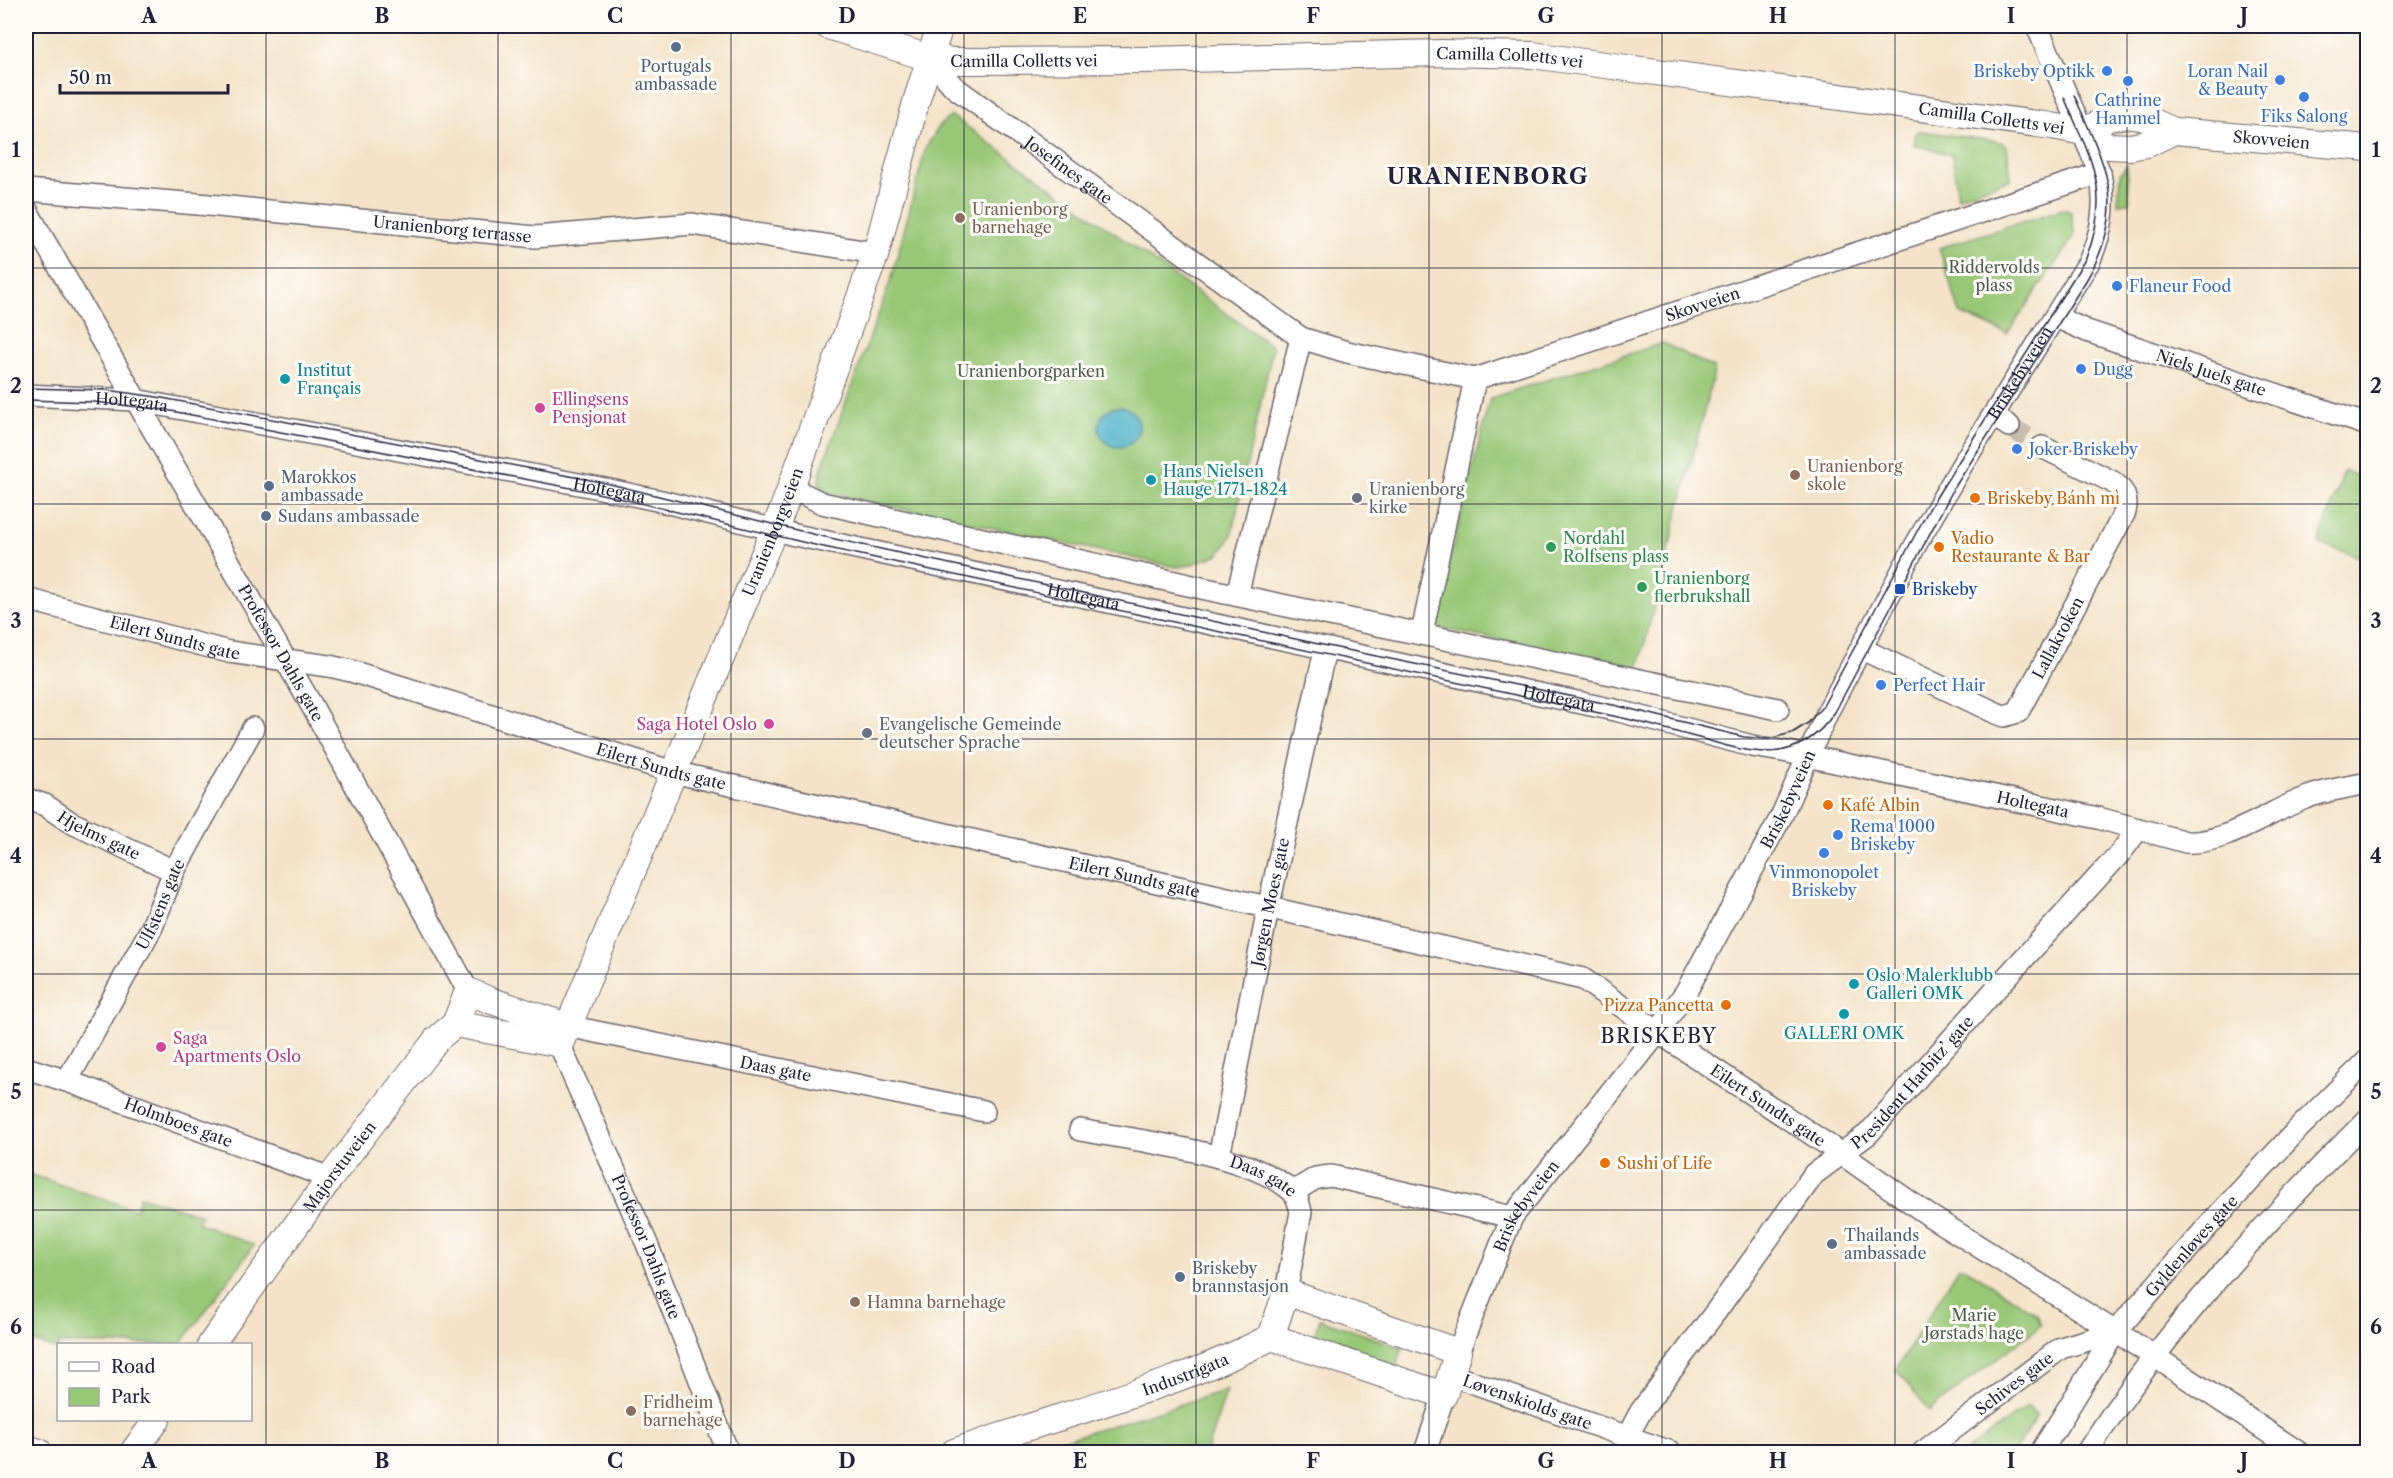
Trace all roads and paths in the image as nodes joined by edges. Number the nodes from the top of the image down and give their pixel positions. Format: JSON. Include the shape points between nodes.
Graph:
{"nodes":[{"id":1,"x":828,"y":26,"type":"edge"},
{"id":2,"x":940,"y":26,"type":"edge"},
{"id":3,"x":2037,"y":26,"type":"edge"},
{"id":4,"x":929,"y":58,"type":"junction"},
{"id":5,"x":2084,"y":132,"type":"junction"},
{"id":6,"x":2367,"y":148,"type":"edge"},
{"id":7,"x":2100,"y":173,"type":"junction"},
{"id":8,"x":26,"y":190,"type":"edge"},
{"id":9,"x":26,"y":209,"type":"edge"},
{"id":10,"x":876,"y":253,"type":"junction"},
{"id":11,"x":2056,"y":317,"type":"junction"},
{"id":12,"x":1301,"y":338,"type":"junction"},
{"id":13,"x":1475,"y":379,"type":"junction"},
{"id":14,"x":26,"y":395,"type":"edge"},
{"id":15,"x":135,"y":400,"type":"junction"},
{"id":16,"x":2367,"y":425,"type":"edge"},
{"id":17,"x":2042,"y":447,"type":"tunnel mouth"},
{"id":18,"x":791,"y":488,"type":"junction"},
{"id":19,"x":774,"y":530,"type":"junction"},
{"id":20,"x":1237,"y":595,"type":"junction"},
{"id":21,"x":26,"y":599,"type":"edge"},
{"id":22,"x":1422,"y":633,"type":"junction"},
{"id":23,"x":1862,"y":649,"type":"junction"},
{"id":24,"x":1325,"y":650,"type":"junction"},
{"id":25,"x":285,"y":660,"type":"junction"},
{"id":26,"x":1778,"y":709,"type":"dead end"},
{"id":27,"x":253,"y":728,"type":"dead end"},
{"id":28,"x":1808,"y":757,"type":"junction"},
{"id":29,"x":673,"y":772,"type":"junction"},
{"id":30,"x":2367,"y":783,"type":"edge"},
{"id":31,"x":26,"y":798,"type":"edge"},
{"id":32,"x":2138,"y":830,"type":"junction"},
{"id":33,"x":174,"y":871,"type":"junction"},
{"id":34,"x":1268,"y":909,"type":"junction"},
{"id":35,"x":468,"y":990,"type":"junction"},
{"id":36,"x":455,"y":1024,"type":"junction"},
{"id":37,"x":1658,"y":1032,"type":"junction"},
{"id":38,"x":564,"y":1035,"type":"junction"},
{"id":39,"x":2367,"y":1060,"type":"edge"},
{"id":40,"x":26,"y":1068,"type":"edge"},
{"id":41,"x":67,"y":1081,"type":"junction"},
{"id":42,"x":984,"y":1111,"type":"dead end"},
{"id":43,"x":2367,"y":1119,"type":"edge"},
{"id":44,"x":1080,"y":1130,"type":"dead end"},
{"id":45,"x":1840,"y":1153,"type":"junction"},
{"id":46,"x":1219,"y":1157,"type":"junction"},
{"id":47,"x":330,"y":1178,"type":"junction"},
{"id":48,"x":1293,"y":1192,"type":"junction"},
{"id":49,"x":1512,"y":1217,"type":"junction"},
{"id":50,"x":1286,"y":1292,"type":"junction"},
{"id":51,"x":2115,"y":1332,"type":"junction"},
{"id":52,"x":1271,"y":1337,"type":"junction"},
{"id":53,"x":212,"y":1343,"type":"edge"},
{"id":54,"x":2154,"y":1356,"type":"junction"},
{"id":55,"x":1451,"y":1374,"type":"junction"},
{"id":56,"x":156,"y":1421,"type":"edge"},
{"id":57,"x":1627,"y":1437,"type":"junction"},
{"id":58,"x":26,"y":1448,"type":"edge"},
{"id":59,"x":39,"y":1452,"type":"edge"},
{"id":60,"x":133,"y":1452,"type":"edge"},
{"id":61,"x":728,"y":1452,"type":"edge"},
{"id":62,"x":954,"y":1452,"type":"edge"},
{"id":63,"x":1425,"y":1452,"type":"edge"},
{"id":64,"x":1671,"y":1452,"type":"edge"},
{"id":65,"x":1923,"y":1452,"type":"edge"},
{"id":66,"x":2041,"y":1452,"type":"edge"},
{"id":67,"x":2087,"y":1452,"type":"edge"},
{"id":68,"x":2298,"y":1452,"type":"edge"}],
"edges":[{"from":1,"to":4,"type":"street"},
{"from":2,"to":4,"type":"street","name":"Uranienborgveien"},
{"from":3,"to":5,"type":"street","name":"Briskebyveien"},
{"from":4,"to":5,"type":"street","name":"Camilla Colletts vei","via":[[963,61],[1532,55]]},
{"from":4,"to":10,"type":"street","name":"Uranienborgveien"},
{"from":4,"to":12,"type":"street","name":"Josefines gate","via":[[954,87]]},
{"from":5,"to":6,"type":"street","name":"Skovveien","via":[[2108,146],[2147,144],[2174,131]]},
{"from":5,"to":7,"type":"street","name":"Briskebyveien"},
{"from":7,"to":11,"type":"street","name":"Briskebyveien","via":[[2104,213],[2097,243],[2090,262]]},
{"from":7,"to":13,"type":"street","name":"Skovveien"},
{"from":8,"to":10,"type":"street","name":"Uranienborg terrasse","via":[[535,237],[692,224]]},
{"from":9,"to":15,"type":"street","name":"Professor Dahls gate"},
{"from":10,"to":18,"type":"street","name":"Uranienborgveien"},
{"from":11,"to":16,"type":"street","name":"Niels Juels gate","via":[[2087,331]]},
{"from":11,"to":23,"type":"street","name":"Briskebyveien","via":[[2001,421],[1930,519]]},
{"from":12,"to":13,"type":"street","via":[[1347,352]]},
{"from":12,"to":20,"type":"street"},
{"from":13,"to":22,"type":"street"},
{"from":14,"to":15,"type":"street","name":"Holtegata"},
{"from":15,"to":19,"type":"street","name":"Holtegata","via":[[604,489]]},
{"from":15,"to":25,"type":"street","name":"Professor Dahls gate"},
{"from":17,"to":23,"type":"street","name":"Lallakroken","via":[[2113,482],[2121,488],[2127,504],[2018,712],[2004,716],[1996,713]]},
{"from":18,"to":19,"type":"street","name":"Uranienborgveien"},
{"from":18,"to":20,"type":"street","via":[[822,503]]},
{"from":19,"to":24,"type":"street","name":"Holtegata"},
{"from":19,"to":29,"type":"street","name":"Uranienborgveien"},
{"from":20,"to":22,"type":"street"},
{"from":21,"to":25,"type":"street","name":"Eilert Sundts gate","via":[[229,652]]},
{"from":22,"to":26,"type":"street"},
{"from":23,"to":28,"type":"street","name":"Briskebyveien"},
{"from":24,"to":28,"type":"street","name":"Holtegata","via":[[1619,711]]},
{"from":24,"to":34,"type":"street","name":"Jørgen Moes gate"},
{"from":25,"to":29,"type":"street","name":"Eilert Sundts gate","via":[[351,671]]},
{"from":25,"to":35,"type":"street","name":"Professor Dahls gate"},
{"from":27,"to":33,"type":"street","name":"Ulfstens gate"},
{"from":28,"to":32,"type":"street","name":"Holtegata"},
{"from":28,"to":37,"type":"street","name":"Briskebyveien","via":[[1781,817],[1687,990]]},
{"from":29,"to":34,"type":"street","name":"Eilert Sundts gate"},
{"from":29,"to":38,"type":"street","name":"Uranienborgveien"},
{"from":30,"to":32,"type":"street","via":[[2309,796],[2199,843]]},
{"from":31,"to":33,"type":"street","name":"Hjelms gate"},
{"from":32,"to":45,"type":"street","name":"President Harbitz’ gate","via":[[1868,1134]]},
{"from":33,"to":41,"type":"street","name":"Ulfstens gate","via":[[152,927]]},
{"from":34,"to":37,"type":"street","name":"Eilert Sundts gate","via":[[1583,979]]},
{"from":34,"to":46,"type":"street","name":"Jørgen Moes gate"},
{"from":35,"to":36,"type":"street","name":"Majorstuveien"},
{"from":35,"to":38,"type":"street"},
{"from":36,"to":38,"type":"street"},
{"from":36,"to":47,"type":"street","name":"Majorstuveien","via":[[437,1039]]},
{"from":37,"to":45,"type":"street","name":"Eilert Sundts gate"},
{"from":37,"to":49,"type":"street","name":"Briskebyveien"},
{"from":38,"to":42,"type":"street","name":"Daas gate"},
{"from":38,"to":61,"type":"street","name":"Professor Dahls gate","via":[[564,1055],[647,1244]]},
{"from":39,"to":51,"type":"street","name":"Gyldenløves gate","via":[[2282,1146]]},
{"from":40,"to":41,"type":"street","name":"Holmboes gate"},
{"from":41,"to":47,"type":"street","name":"Holmboes gate"},
{"from":43,"to":54,"type":"street","via":[[2284,1203]]},
{"from":44,"to":46,"type":"street","name":"Daas gate"},
{"from":45,"to":51,"type":"street","name":"Eilert Sundts gate","via":[[1930,1216]]},
{"from":45,"to":57,"type":"street","name":"President Harbitz’ gate","via":[[1814,1174],[1641,1411]]},
{"from":46,"to":48,"type":"street","name":"Daas gate","via":[[1270,1177]]},
{"from":47,"to":53,"type":"street","name":"Majorstuveien"},
{"from":48,"to":49,"type":"street","name":"Daas gate","via":[[1316,1178],[1331,1176]]},
{"from":48,"to":50,"type":"street","via":[[1300,1212]]},
{"from":49,"to":55,"type":"street","name":"Briskebyveien"},
{"from":50,"to":52,"type":"street"},
{"from":50,"to":55,"type":"street","name":"Løvenskiolds gate"},
{"from":51,"to":54,"type":"street","name":"Eilert Sundts gate"},
{"from":51,"to":65,"type":"street","name":"Schives gate","via":[[2061,1348]]},
{"from":51,"to":66,"type":"street","name":"Gyldenløves gate"},
{"from":52,"to":55,"type":"street","name":"Løvenskiolds gate"},
{"from":52,"to":62,"type":"street","name":"Industrigata","via":[[1238,1355]]},
{"from":54,"to":67,"type":"street"},
{"from":54,"to":68,"type":"street","name":"Eilert Sundts gate"},
{"from":55,"to":57,"type":"street","name":"Løvenskiolds gate"},
{"from":55,"to":63,"type":"street","name":"Briskebyveien"},
{"from":56,"to":60,"type":"street"},
{"from":57,"to":64,"type":"street","name":"Løvenskiolds gate"},
{"from":58,"to":59,"type":"street"}]}
